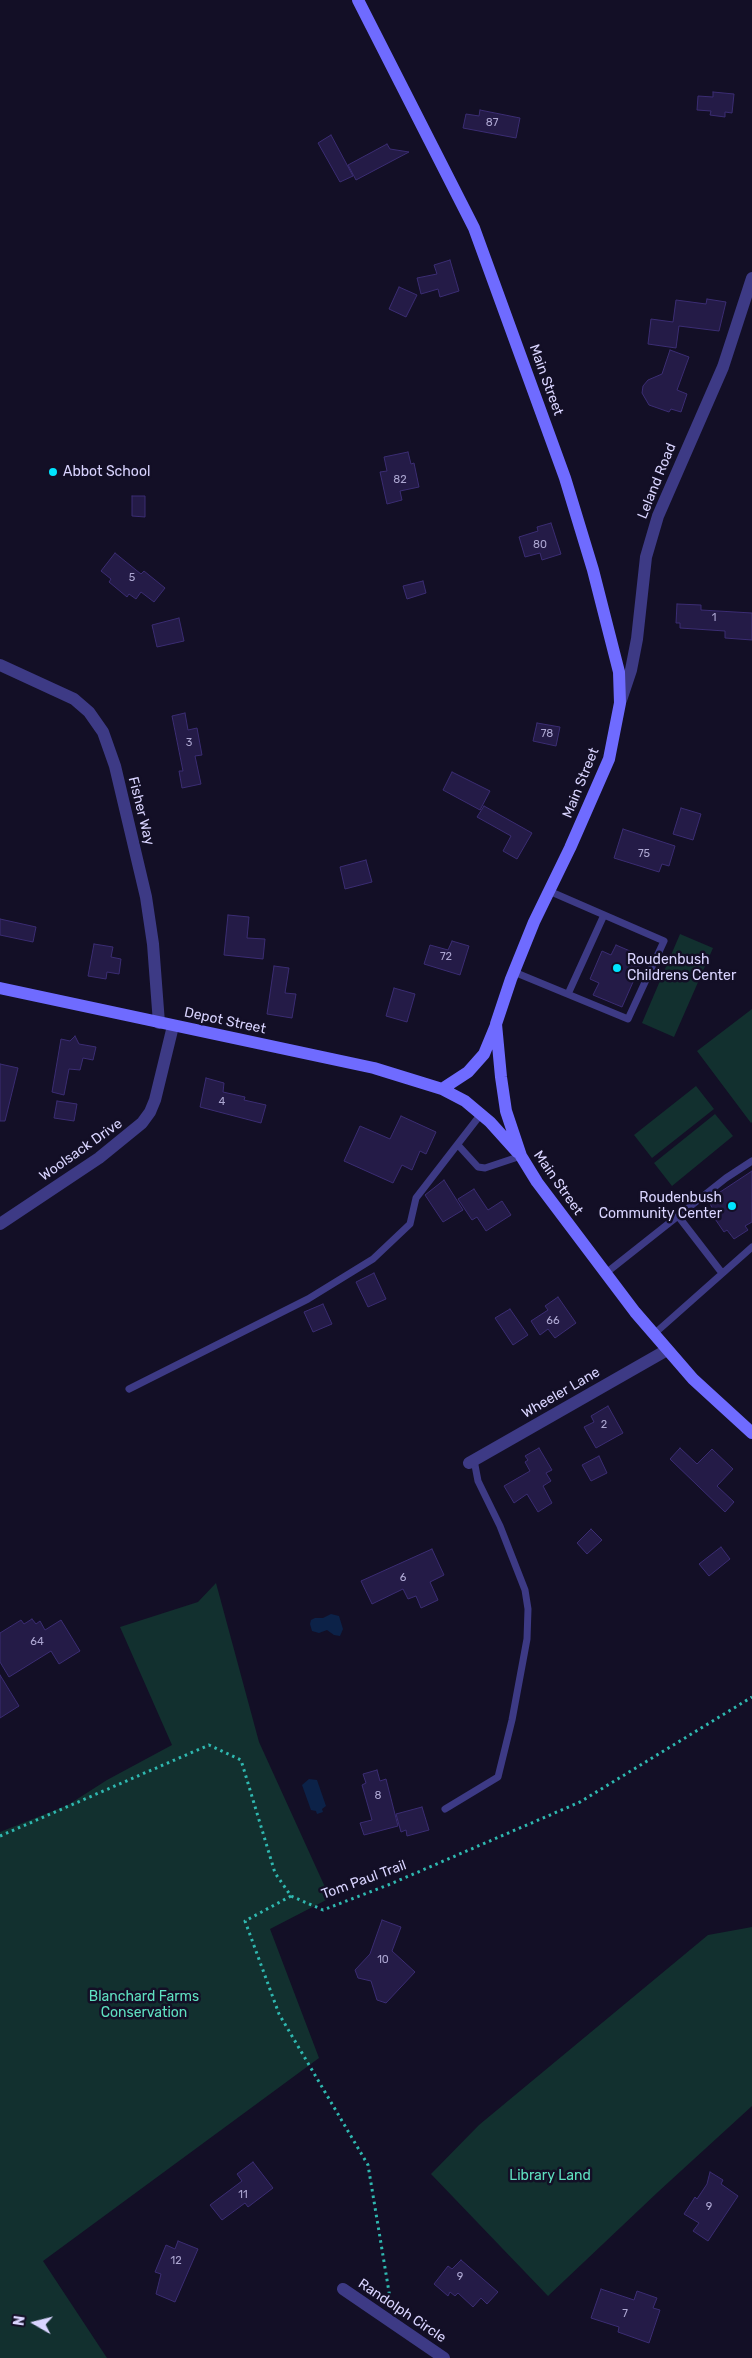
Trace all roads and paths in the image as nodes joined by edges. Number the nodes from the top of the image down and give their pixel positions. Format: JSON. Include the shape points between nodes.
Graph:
{"nodes":[{"id":1,"x":358,"y":0,"type":"edge"},
{"id":2,"x":752,"y":278,"type":"edge"},
{"id":3,"x":0,"y":665,"type":"edge"},
{"id":4,"x":620,"y":703,"type":"junction"},
{"id":5,"x":549,"y":891,"type":"junction"},
{"id":6,"x":604,"y":915,"type":"junction"},
{"id":7,"x":514,"y":972,"type":"junction"},
{"id":8,"x":0,"y":988,"type":"edge"},
{"id":9,"x":568,"y":994,"type":"junction"},
{"id":10,"x":159,"y":1023,"type":"junction"},
{"id":11,"x":496,"y":1024,"type":"junction"},
{"id":12,"x":173,"y":1026,"type":"junction"},
{"id":13,"x":442,"y":1090,"type":"junction"},
{"id":14,"x":481,"y":1114,"type":"junction"},
{"id":15,"x":458,"y":1145,"type":"junction"},
{"id":16,"x":521,"y":1156,"type":"junction"},
{"id":17,"x":752,"y":1161,"type":"edge"},
{"id":18,"x":678,"y":1216,"type":"junction"},
{"id":19,"x":0,"y":1224,"type":"edge"},
{"id":20,"x":752,"y":1247,"type":"edge"},
{"id":21,"x":606,"y":1273,"type":"junction"},
{"id":22,"x":722,"y":1273,"type":"junction"},
{"id":23,"x":654,"y":1334,"type":"junction"},
{"id":24,"x":667,"y":1350,"type":"junction"},
{"id":25,"x":129,"y":1389,"type":"dead end"},
{"id":26,"x":752,"y":1433,"type":"edge"},
{"id":27,"x":472,"y":1462,"type":"joint"},
{"id":28,"x":752,"y":1697,"type":"edge"},
{"id":29,"x":445,"y":1809,"type":"dead end"},
{"id":30,"x":0,"y":1836,"type":"edge"},
{"id":31,"x":291,"y":1896,"type":"junction"},
{"id":32,"x":343,"y":2289,"type":"dead end"},
{"id":33,"x":395,"y":2324,"type":"junction"},
{"id":34,"x":444,"y":2358,"type":"edge"}],
"edges":[{"from":1,"to":4,"type":"main road","name":"Main Street","via":[[477,238],[565,478],[619,672]]},
{"from":2,"to":4,"type":"street","name":"Leland Road","via":[[722,367],[658,516],[646,557],[635,648]]},
{"from":3,"to":10,"type":"street","name":"Fisher Way","via":[[74,699],[89,712],[103,732],[146,897]]},
{"from":4,"to":5,"type":"main road","name":"Main Street","via":[[609,759]]},
{"from":5,"to":6,"type":"lane"},
{"from":5,"to":7,"type":"main road","name":"Main Street"},
{"from":6,"to":9,"type":"lane"},
{"from":6,"to":9,"type":"lane","via":[[664,941],[628,1019]]},
{"from":7,"to":9,"type":"lane"},
{"from":7,"to":11,"type":"main road","name":"Main Street"},
{"from":8,"to":10,"type":"main road","name":"Depot Street"},
{"from":10,"to":12,"type":"main road","name":"Depot Street"},
{"from":11,"to":13,"type":"main road","via":[[484,1054],[468,1072]]},
{"from":11,"to":16,"type":"main road","name":"Main Street","via":[[506,1111]]},
{"from":12,"to":13,"type":"main road","name":"Depot Street","via":[[374,1068]]},
{"from":12,"to":19,"type":"street","name":"Woolsack Drive","via":[[155,1100],[142,1124],[99,1158]]},
{"from":13,"to":14,"type":"main road","name":"Depot Street","via":[[465,1101]]},
{"from":14,"to":15,"type":"lane"},
{"from":14,"to":16,"type":"main road","name":"Depot Street"},
{"from":15,"to":16,"type":"lane","via":[[478,1167],[485,1168]]},
{"from":15,"to":25,"type":"lane","via":[[416,1198],[410,1224],[373,1258],[308,1299]]},
{"from":16,"to":21,"type":"main road","name":"Main Street"},
{"from":17,"to":18,"type":"lane"},
{"from":18,"to":21,"type":"lane"},
{"from":18,"to":22,"type":"lane"},
{"from":20,"to":22,"type":"lane"},
{"from":21,"to":23,"type":"main road","name":"Main Street"},
{"from":22,"to":23,"type":"lane"},
{"from":23,"to":24,"type":"main road","name":"Main Street"},
{"from":24,"to":26,"type":"main road","name":"Main Street","via":[[693,1379]]},
{"from":24,"to":27,"type":"street","name":"Wheeler Lane"},
{"from":27,"to":29,"type":"lane","via":[[525,1590],[527,1639],[498,1777]]},
{"from":28,"to":31,"type":"path","name":"Tom Paul Trail","via":[[580,1802],[388,1885],[323,1910]]},
{"from":30,"to":31,"type":"path","via":[[209,1745],[241,1760],[275,1873]]},
{"from":31,"to":33,"type":"path","via":[[245,1921],[280,2014],[368,2165]]},
{"from":32,"to":33,"type":"street","name":"Randolph Circle"},
{"from":33,"to":34,"type":"street","name":"Randolph Circle"}]}
